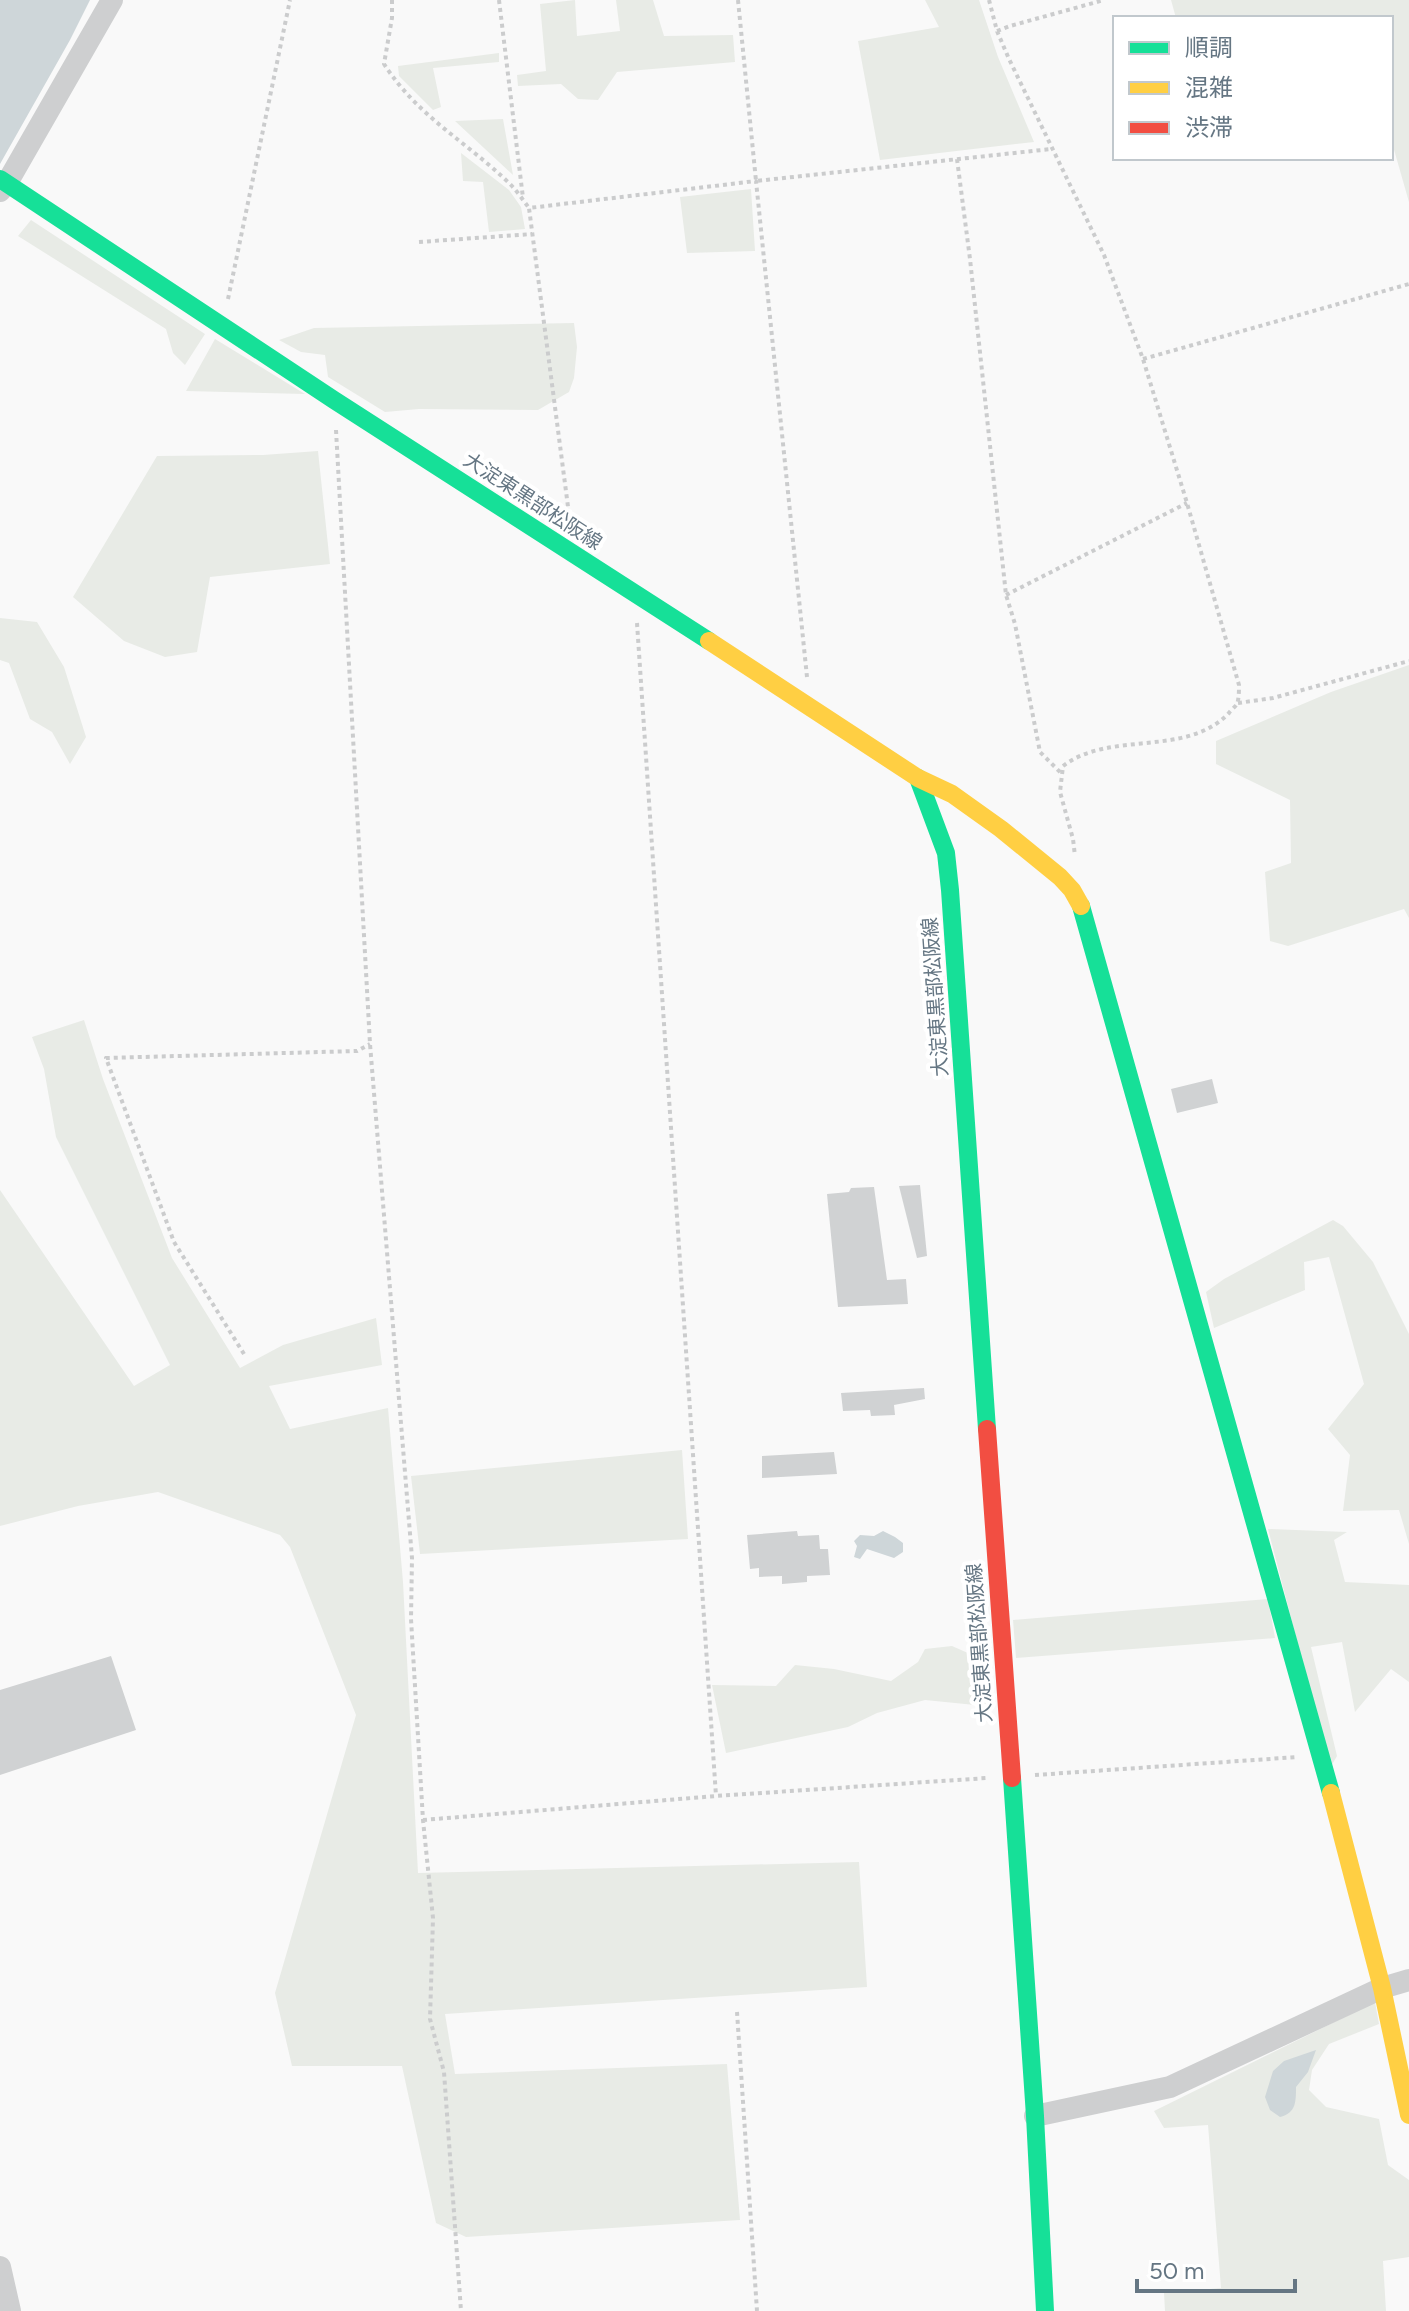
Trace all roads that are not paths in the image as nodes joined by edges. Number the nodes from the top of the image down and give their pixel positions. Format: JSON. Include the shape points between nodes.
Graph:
{"nodes":[{"id":1,"x":112,"y":0,"type":"edge"},
{"id":2,"x":2,"y":184,"type":"edge"},
{"id":3,"x":918,"y":778,"type":"junction"},
{"id":4,"x":1409,"y":1980,"type":"edge"},
{"id":5,"x":1382,"y":1988,"type":"junction"},
{"id":6,"x":1409,"y":2115,"type":"edge"},
{"id":7,"x":1035,"y":2116,"type":"junction"},
{"id":8,"x":0,"y":2267,"type":"edge"},
{"id":9,"x":10,"y":2311,"type":"edge"},
{"id":10,"x":1045,"y":2311,"type":"edge"}],
"edges":[{"from":1,"to":2,"type":"street"},
{"from":2,"to":3,"type":"main road","name":"大淀東黒部松阪線"},
{"from":3,"to":5,"type":"main road","via":[[952,794],[1001,829],[1060,877],[1084,912]]},
{"from":3,"to":7,"type":"main road","name":"大淀東黒部松阪線","via":[[946,853],[950,890]]},
{"from":4,"to":5,"type":"street"},
{"from":5,"to":6,"type":"main road"},
{"from":5,"to":7,"type":"street","via":[[1170,2087]]},
{"from":7,"to":10,"type":"main road","name":"大淀東黒部松阪線"},
{"from":8,"to":9,"type":"street"}]}
